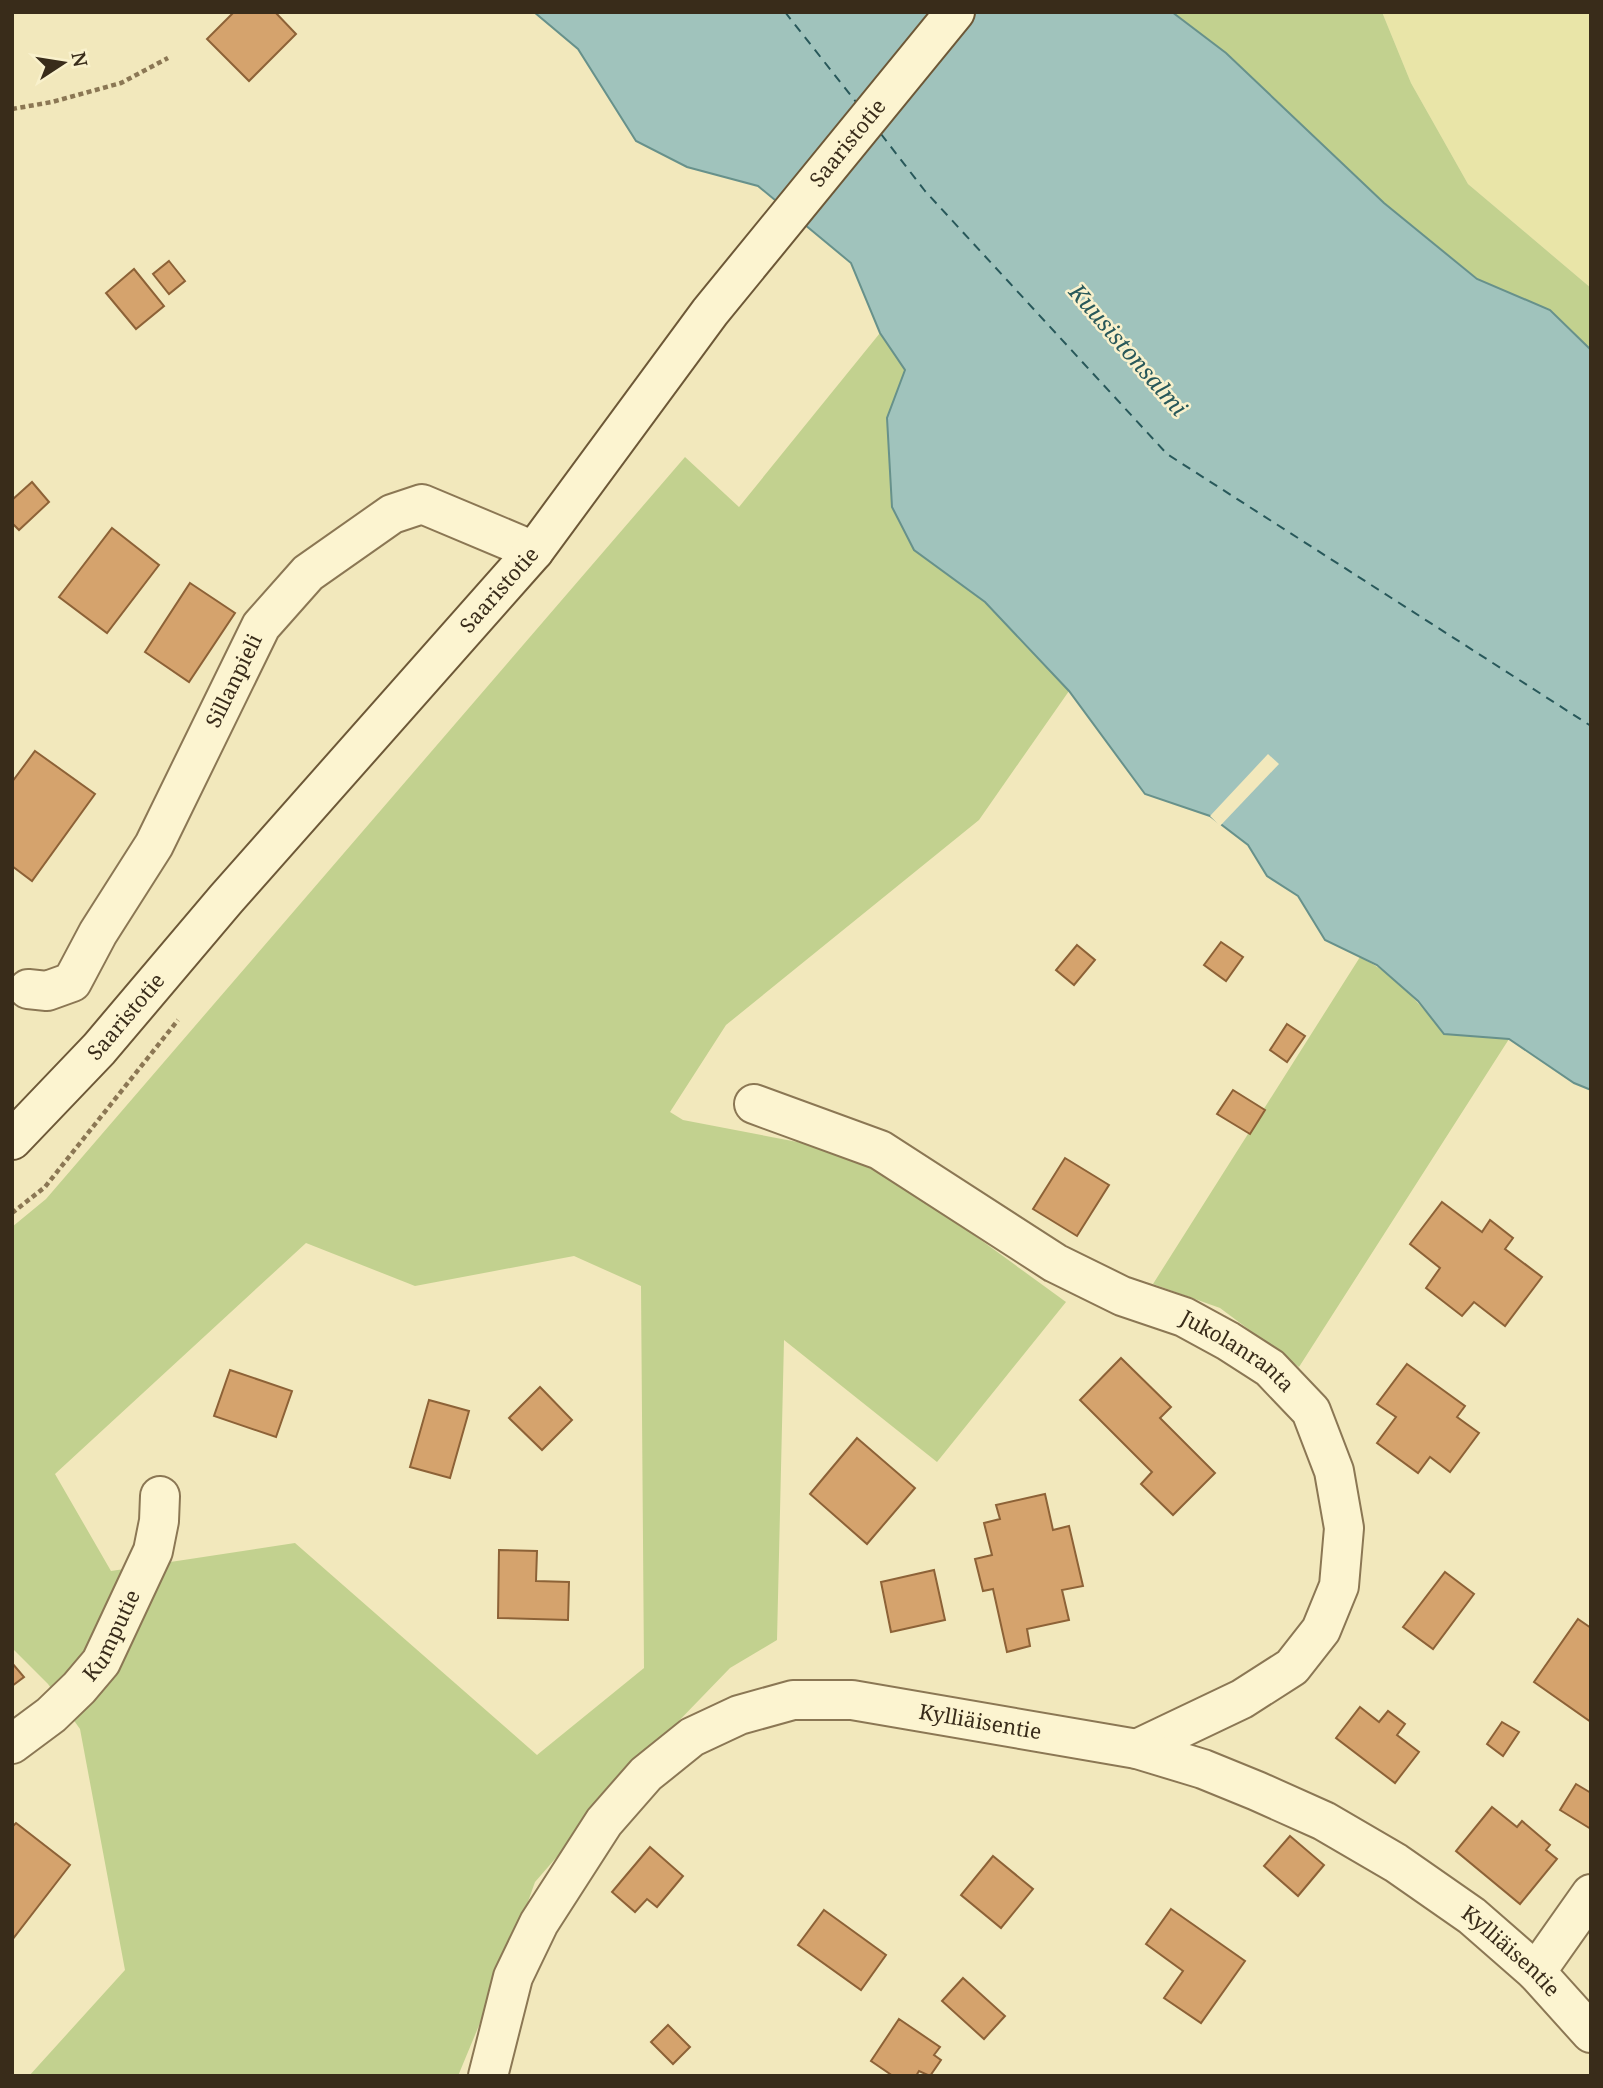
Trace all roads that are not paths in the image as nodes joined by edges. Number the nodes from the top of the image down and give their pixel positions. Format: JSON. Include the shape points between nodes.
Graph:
{"nodes":[{"id":1,"x":955,"y":12,"type":"edge"},
{"id":2,"x":534,"y":551,"type":"junction"},
{"id":3,"x":28,"y":989,"type":"dead end"},
{"id":4,"x":754,"y":1104,"type":"dead end"},
{"id":5,"x":12,"y":1140,"type":"edge"},
{"id":6,"x":160,"y":1496,"type":"dead end"},
{"id":7,"x":12,"y":1744,"type":"edge"},
{"id":8,"x":1137,"y":1749,"type":"junction"},
{"id":9,"x":1591,"y":1894,"type":"edge"},
{"id":10,"x":1536,"y":1972,"type":"junction"},
{"id":11,"x":1591,"y":2033,"type":"edge"},
{"id":12,"x":488,"y":2076,"type":"edge"}],
"edges":[{"from":1,"to":2,"type":"street","name":"Saaristotie","via":[[710,312]]},
{"from":2,"to":3,"type":"street","name":"Sillanpieli","via":[[422,504],[392,514],[309,573],[261,626],[154,845],[72,982],[47,991]]},
{"from":2,"to":5,"type":"street","name":"Saaristotie","via":[[99,1049]]},
{"from":4,"to":8,"type":"street","name":"Jukolanranta","via":[[880,1150],[1055,1263],[1122,1296],[1184,1317],[1228,1341],[1270,1368],[1311,1411],[1334,1471],[1344,1528],[1339,1586],[1321,1630],[1292,1667],[1241,1699]]},
{"from":6,"to":7,"type":"street","name":"Kumputie","via":[[153,1551],[100,1662],[51,1715]]},
{"from":8,"to":10,"type":"street","name":"Kylliäisentie","via":[[1203,1769],[1324,1821],[1396,1863],[1472,1916]]},
{"from":8,"to":12,"type":"street","name":"Kylliäisentie","via":[[852,1700],[793,1700],[739,1715],[692,1737],[646,1774],[604,1822],[539,1923],[513,1977]]},
{"from":9,"to":10,"type":"street"},
{"from":10,"to":11,"type":"street","name":"Kylliäisentie"}]}
